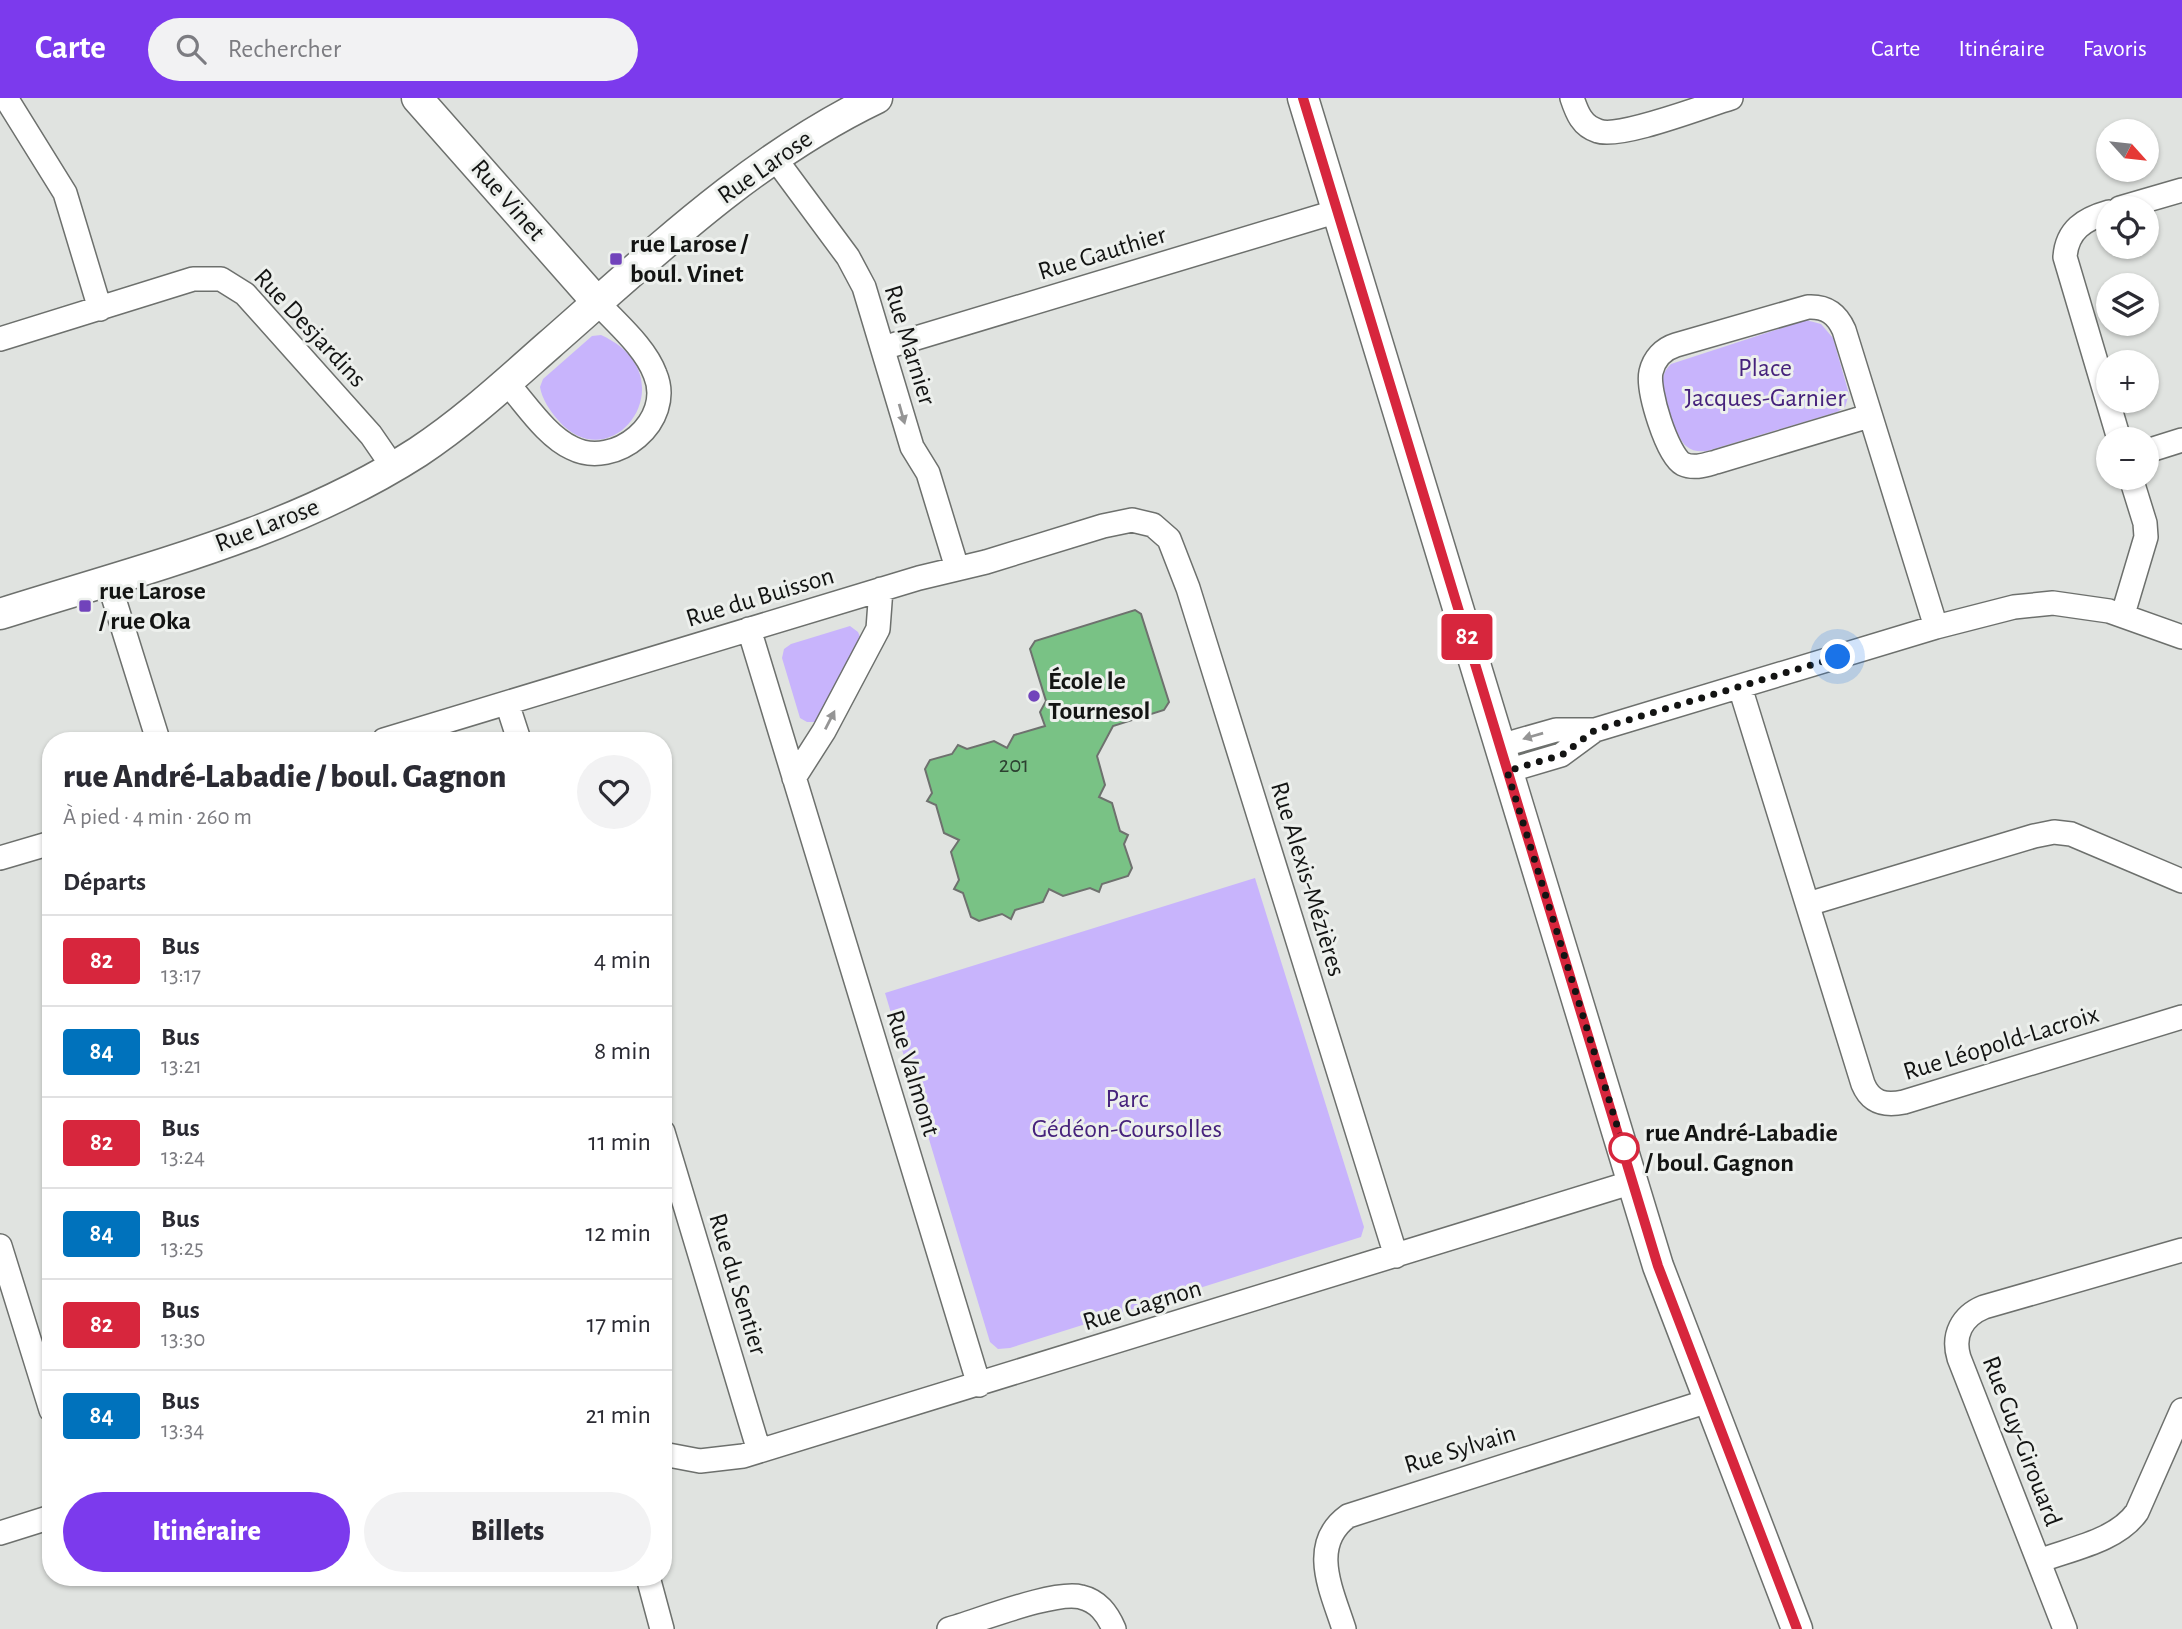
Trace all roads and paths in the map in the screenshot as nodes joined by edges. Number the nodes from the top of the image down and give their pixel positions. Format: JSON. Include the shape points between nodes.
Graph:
{"nodes":[{"id":1,"x":6,"y":98,"type":"edge"},
{"id":2,"x":417,"y":98,"type":"edge"},
{"id":3,"x":877,"y":98,"type":"edge"},
{"id":4,"x":1303,"y":98,"type":"edge"},
{"id":5,"x":1572,"y":98,"type":"edge"},
{"id":6,"x":1731,"y":98,"type":"edge"},
{"id":7,"x":774,"y":157,"type":"junction"},
{"id":8,"x":2182,"y":190,"type":"edge"},
{"id":9,"x":2159,"y":197,"type":"edge"},
{"id":10,"x":1338,"y":211,"type":"junction"},
{"id":11,"x":2096,"y":216,"type":"edge"},
{"id":12,"x":598,"y":303,"type":"junction"},
{"id":13,"x":100,"y":309,"type":"junction"},
{"id":14,"x":0,"y":339,"type":"edge"},
{"id":15,"x":883,"y":348,"type":"junction"},
{"id":16,"x":508,"y":383,"type":"junction"},
{"id":17,"x":1870,"y":416,"type":"junction"},
{"id":18,"x":2115,"y":427,"type":"edge"},
{"id":19,"x":2182,"y":440,"type":"edge"},
{"id":20,"x":2159,"y":447,"type":"edge"},
{"id":21,"x":393,"y":467,"type":"junction"},
{"id":22,"x":2135,"y":490,"type":"edge"},
{"id":23,"x":1153,"y":525,"type":"joint"},
{"id":24,"x":957,"y":568,"type":"junction"},
{"id":25,"x":108,"y":580,"type":"junction"},
{"id":26,"x":881,"y":589,"type":"junction"},
{"id":27,"x":0,"y":614,"type":"edge"},
{"id":28,"x":2123,"y":614,"type":"junction"},
{"id":29,"x":1936,"y":627,"type":"junction"},
{"id":30,"x":749,"y":629,"type":"junction"},
{"id":31,"x":2182,"y":637,"type":"edge"},
{"id":32,"x":1740,"y":687,"type":"junction"},
{"id":33,"x":507,"y":703,"type":"junction"},
{"id":34,"x":156,"y":732,"type":"edge"},
{"id":35,"x":411,"y":732,"type":"edge"},
{"id":36,"x":516,"y":732,"type":"edge"},
{"id":37,"x":1504,"y":759,"type":"junction"},
{"id":38,"x":794,"y":778,"type":"junction"},
{"id":39,"x":42,"y":846,"type":"edge"},
{"id":40,"x":0,"y":858,"type":"edge"},
{"id":41,"x":2182,"y":881,"type":"edge"},
{"id":42,"x":1808,"y":904,"type":"junction"},
{"id":43,"x":2182,"y":1017,"type":"edge"},
{"id":44,"x":672,"y":1162,"type":"edge"},
{"id":45,"x":1633,"y":1182,"type":"junction"},
{"id":46,"x":0,"y":1246,"type":"edge"},
{"id":47,"x":2182,"y":1250,"type":"edge"},
{"id":48,"x":1396,"y":1256,"type":"junction"},
{"id":49,"x":42,"y":1381,"type":"edge"},
{"id":50,"x":979,"y":1385,"type":"junction"},
{"id":51,"x":1708,"y":1401,"type":"junction"},
{"id":52,"x":2182,"y":1410,"type":"edge"},
{"id":53,"x":759,"y":1451,"type":"junction"},
{"id":54,"x":672,"y":1456,"type":"edge"},
{"id":55,"x":42,"y":1520,"type":"edge"},
{"id":56,"x":0,"y":1533,"type":"edge"},
{"id":57,"x":2039,"y":1561,"type":"junction"},
{"id":58,"x":650,"y":1586,"type":"edge"},
{"id":59,"x":662,"y":1629,"type":"edge"},
{"id":60,"x":949,"y":1629,"type":"edge"},
{"id":61,"x":1115,"y":1629,"type":"edge"},
{"id":62,"x":1343,"y":1629,"type":"edge"},
{"id":63,"x":1797,"y":1629,"type":"edge"},
{"id":64,"x":2065,"y":1629,"type":"edge"}],
"edges":[{"from":1,"to":13,"type":"street","via":[[65,193]]},
{"from":2,"to":12,"type":"street","name":"Rue Vinet"},
{"from":3,"to":7,"type":"street","name":"Rue Larose"},
{"from":4,"to":10,"type":"street"},
{"from":5,"to":6,"type":"street","via":[[1585,124],[1608,133]]},
{"from":7,"to":12,"type":"street","name":"Rue Larose"},
{"from":7,"to":15,"type":"street","name":"Rue Marnier","via":[[854,267]]},
{"from":8,"to":9,"type":"street"},
{"from":10,"to":15,"type":"street","name":"Rue Gauthier"},
{"from":10,"to":37,"type":"street"},
{"from":11,"to":18,"type":"street","via":[[2078,226],[2065,257]]},
{"from":12,"to":16,"type":"street","name":"Rue Larose"},
{"from":12,"to":16,"type":"street","via":[[649,362],[659,384],[652,419],[632,441],[601,454],[572,449],[548,430]]},
{"from":13,"to":14,"type":"street","name":"Rue Desjardins"},
{"from":13,"to":21,"type":"street","name":"Rue Desjardins","via":[[200,278],[234,285],[371,435]]},
{"from":15,"to":24,"type":"street","name":"Rue Marnier","one_way":true,"via":[[912,447],[928,473]]},
{"from":16,"to":21,"type":"street","name":"Rue Larose"},
{"from":17,"to":17,"type":"street","via":[[1842,325],[1820,307],[1670,347],[1651,371],[1670,451],[1687,466],[1699,467]]},
{"from":17,"to":29,"type":"street"},
{"from":19,"to":20,"type":"street"},
{"from":21,"to":25,"type":"street","name":"Rue Larose","via":[[284,520]]},
{"from":22,"to":28,"type":"street","via":[[2146,537]]},
{"from":23,"to":24,"type":"street","name":"Rue du Buisson","via":[[1118,522]]},
{"from":23,"to":48,"type":"street","name":"Rue Alexis-Mézières","via":[[1173,545],[1188,588]]},
{"from":24,"to":26,"type":"street","name":"Rue du Buisson"},
{"from":25,"to":27,"type":"street","name":"Rue Larose"},
{"from":25,"to":34,"type":"street"},
{"from":26,"to":30,"type":"street","name":"Rue du Buisson"},
{"from":38,"to":26,"type":"street","one_way":true,"via":[[878,629]]},
{"from":28,"to":29,"type":"street","via":[[2040,604],[2001,609]]},
{"from":28,"to":31,"type":"street"},
{"from":29,"to":32,"type":"street"},
{"from":30,"to":33,"type":"street","name":"Rue du Buisson"},
{"from":30,"to":38,"type":"street","name":"Rue Valmont"},
{"from":32,"to":37,"type":"street","via":[[1595,730],[1562,755]]},
{"from":32,"to":42,"type":"street","name":"Rue Léopold-Lacroix"},
{"from":33,"to":35,"type":"street","name":"Rue du Buisson"},
{"from":33,"to":36,"type":"street"},
{"from":37,"to":45,"type":"street"},
{"from":38,"to":50,"type":"street","name":"Rue Valmont"},
{"from":39,"to":40,"type":"street"},
{"from":41,"to":42,"type":"street","via":[[2079,837],[2054,832]]},
{"from":42,"to":43,"type":"street","name":"Rue Léopold-Lacroix","via":[[1863,1084],[1868,1094],[1882,1103],[1904,1102]]},
{"from":44,"to":53,"type":"street","name":"Rue du Sentier"},
{"from":45,"to":48,"type":"street","name":"Rue Gagnon"},
{"from":45,"to":51,"type":"street","via":[[1658,1266]]},
{"from":46,"to":49,"type":"street"},
{"from":47,"to":57,"type":"street","name":"Rue Guy-Girouard","via":[[1986,1307],[1972,1313],[1960,1327],[1959,1358]]},
{"from":48,"to":50,"type":"street","name":"Rue Gagnon"},
{"from":50,"to":53,"type":"street","name":"Rue Gagnon"},
{"from":51,"to":62,"type":"street","name":"Rue Sylvain","via":[[1348,1516],[1336,1525],[1324,1560]]},
{"from":51,"to":63,"type":"street"},
{"from":52,"to":57,"type":"street","name":"Rue Guy-Girouard","via":[[2128,1523]]},
{"from":53,"to":54,"type":"street","name":"Rue Gagnon","via":[[710,1461]]},
{"from":55,"to":56,"type":"street"},
{"from":57,"to":64,"type":"street","name":"Rue Guy-Girouard"},
{"from":58,"to":59,"type":"street"},
{"from":60,"to":61,"type":"street","via":[[1064,1596],[1090,1600],[1105,1612]]}]}
